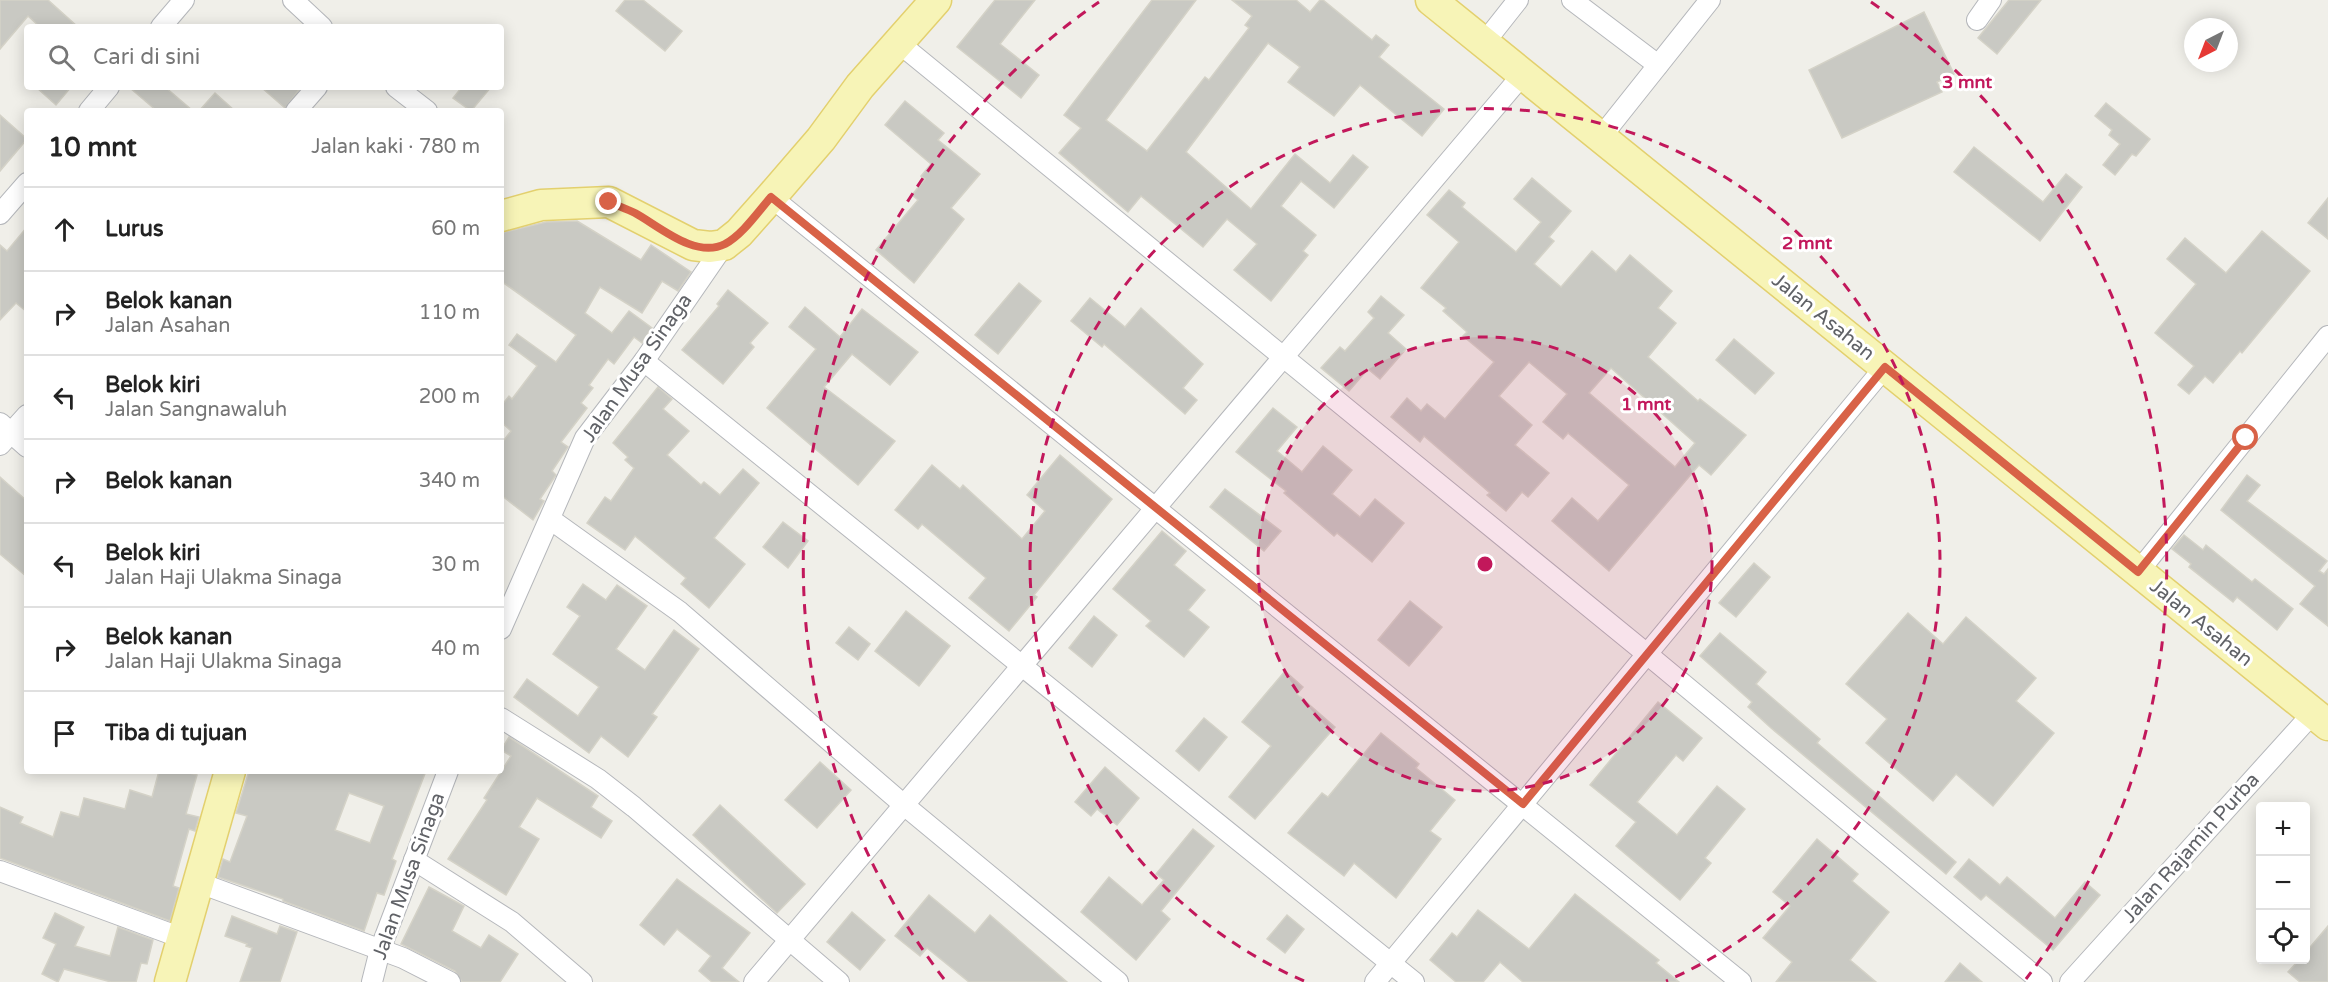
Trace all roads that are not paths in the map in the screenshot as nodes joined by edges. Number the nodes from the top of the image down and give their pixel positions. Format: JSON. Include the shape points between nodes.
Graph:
{"nodes":[{"id":1,"x":184,"y":0,"type":"edge"},
{"id":2,"x":293,"y":0,"type":"edge"},
{"id":3,"x":936,"y":0,"type":"edge"},
{"id":4,"x":1431,"y":0,"type":"edge"},
{"id":5,"x":1518,"y":0,"type":"edge"},
{"id":6,"x":1572,"y":0,"type":"edge"},
{"id":7,"x":1710,"y":0,"type":"edge"},
{"id":8,"x":1991,"y":0,"type":"edge"},
{"id":9,"x":1977,"y":20,"type":"dead end"},
{"id":10,"x":164,"y":24,"type":"edge"},
{"id":11,"x":319,"y":24,"type":"edge"},
{"id":12,"x":1484,"y":43,"type":"junction"},
{"id":13,"x":900,"y":44,"type":"junction"},
{"id":14,"x":1658,"y":65,"type":"junction"},
{"id":15,"x":1523,"y":75,"type":"junction"},
{"id":16,"x":106,"y":90,"type":"edge"},
{"id":17,"x":314,"y":90,"type":"edge"},
{"id":18,"x":400,"y":90,"type":"edge"},
{"id":19,"x":91,"y":108,"type":"edge"},
{"id":20,"x":299,"y":108,"type":"edge"},
{"id":21,"x":424,"y":108,"type":"edge"},
{"id":22,"x":1601,"y":137,"type":"junction"},
{"id":23,"x":24,"y":186,"type":"edge"},
{"id":24,"x":771,"y":197,"type":"junction"},
{"id":25,"x":0,"y":214,"type":"edge"},
{"id":26,"x":504,"y":215,"type":"edge"},
{"id":27,"x":724,"y":244,"type":"junction"},
{"id":28,"x":2328,"y":336,"type":"edge"},
{"id":29,"x":1283,"y":357,"type":"junction"},
{"id":30,"x":644,"y":361,"type":"junction"},
{"id":31,"x":1885,"y":367,"type":"junction"},
{"id":32,"x":24,"y":417,"type":"edge"},
{"id":33,"x":4,"y":433,"type":"edge"},
{"id":34,"x":24,"y":445,"type":"edge"},
{"id":35,"x":1156,"y":508,"type":"junction"},
{"id":36,"x":550,"y":519,"type":"junction"},
{"id":37,"x":2138,"y":572,"type":"junction"},
{"id":38,"x":504,"y":621,"type":"edge"},
{"id":39,"x":1647,"y":654,"type":"junction"},
{"id":40,"x":1022,"y":666,"type":"junction"},
{"id":41,"x":2321,"y":719,"type":"edge"},
{"id":42,"x":504,"y":720,"type":"edge"},
{"id":43,"x":229,"y":774,"type":"edge"},
{"id":44,"x":447,"y":774,"type":"edge"},
{"id":45,"x":1523,"y":804,"type":"junction"},
{"id":46,"x":904,"y":805,"type":"junction"},
{"id":47,"x":414,"y":860,"type":"junction"},
{"id":48,"x":0,"y":871,"type":"edge"},
{"id":49,"x":197,"y":882,"type":"junction"},
{"id":50,"x":182,"y":938,"type":"junction"},
{"id":51,"x":789,"y":941,"type":"junction"},
{"id":52,"x":380,"y":950,"type":"junction"},
{"id":53,"x":1390,"y":963,"type":"junction"},
{"id":54,"x":170,"y":982,"type":"edge"},
{"id":55,"x":372,"y":982,"type":"edge"},
{"id":56,"x":450,"y":982,"type":"edge"},
{"id":57,"x":582,"y":982,"type":"edge"},
{"id":58,"x":754,"y":982,"type":"edge"},
{"id":59,"x":839,"y":982,"type":"edge"},
{"id":60,"x":1118,"y":982,"type":"edge"},
{"id":61,"x":1375,"y":982,"type":"edge"},
{"id":62,"x":1414,"y":982,"type":"edge"},
{"id":63,"x":1741,"y":982,"type":"edge"},
{"id":64,"x":2042,"y":982,"type":"edge"},
{"id":65,"x":2070,"y":982,"type":"edge"}],
"edges":[{"from":1,"to":10,"type":"street"},
{"from":2,"to":11,"type":"street"},
{"from":3,"to":13,"type":"main road"},
{"from":4,"to":12,"type":"main road","name":"Jalan Asahan"},
{"from":5,"to":12,"type":"street"},
{"from":6,"to":14,"type":"street"},
{"from":7,"to":14,"type":"street"},
{"from":8,"to":9,"type":"street"},
{"from":12,"to":15,"type":"main road","name":"Jalan Asahan"},
{"from":13,"to":24,"type":"main road","via":[[860,86]]},
{"from":13,"to":29,"type":"street"},
{"from":14,"to":22,"type":"street"},
{"from":15,"to":22,"type":"main road","name":"Jalan Asahan"},
{"from":15,"to":29,"type":"street"},
{"from":16,"to":19,"type":"street"},
{"from":17,"to":20,"type":"street"},
{"from":18,"to":21,"type":"street"},
{"from":22,"to":31,"type":"main road","name":"Jalan Asahan"},
{"from":23,"to":25,"type":"street"},
{"from":24,"to":27,"type":"main road"},
{"from":24,"to":35,"type":"street"},
{"from":26,"to":27,"type":"main road","via":[[541,206],[609,202],[693,244]]},
{"from":27,"to":30,"type":"street","name":"Jalan Musa Sinaga"},
{"from":28,"to":37,"type":"street"},
{"from":29,"to":35,"type":"street"},
{"from":29,"to":39,"type":"street"},
{"from":30,"to":36,"type":"street","name":"Jalan Musa Sinaga","via":[[585,438]]},
{"from":30,"to":40,"type":"street"},
{"from":31,"to":37,"type":"main road","name":"Jalan Asahan"},
{"from":31,"to":39,"type":"street"},
{"from":32,"to":33,"type":"street"},
{"from":33,"to":34,"type":"street"},
{"from":35,"to":40,"type":"street"},
{"from":35,"to":45,"type":"street"},
{"from":36,"to":38,"type":"street","name":"Jalan Musa Sinaga"},
{"from":36,"to":46,"type":"street","via":[[680,612]]},
{"from":37,"to":41,"type":"main road","name":"Jalan Asahan"},
{"from":39,"to":45,"type":"street"},
{"from":39,"to":64,"type":"street"},
{"from":40,"to":46,"type":"street"},
{"from":40,"to":53,"type":"street"},
{"from":41,"to":65,"type":"street","name":"Jalan Rajamin Purba"},
{"from":42,"to":51,"type":"street","via":[[607,786]]},
{"from":43,"to":49,"type":"main road"},
{"from":44,"to":47,"type":"street","name":"Jalan Musa Sinaga"},
{"from":45,"to":53,"type":"street"},
{"from":45,"to":63,"type":"street"},
{"from":46,"to":51,"type":"street"},
{"from":46,"to":60,"type":"street"},
{"from":47,"to":52,"type":"street","name":"Jalan Musa Sinaga"},
{"from":47,"to":57,"type":"street","via":[[512,922]]},
{"from":48,"to":50,"type":"street"},
{"from":49,"to":50,"type":"main road"},
{"from":49,"to":52,"type":"street"},
{"from":50,"to":54,"type":"main road"},
{"from":51,"to":58,"type":"street"},
{"from":51,"to":59,"type":"street"},
{"from":52,"to":55,"type":"street","name":"Jalan Musa Sinaga"},
{"from":52,"to":56,"type":"street"},
{"from":53,"to":61,"type":"street"},
{"from":53,"to":62,"type":"street"}]}
